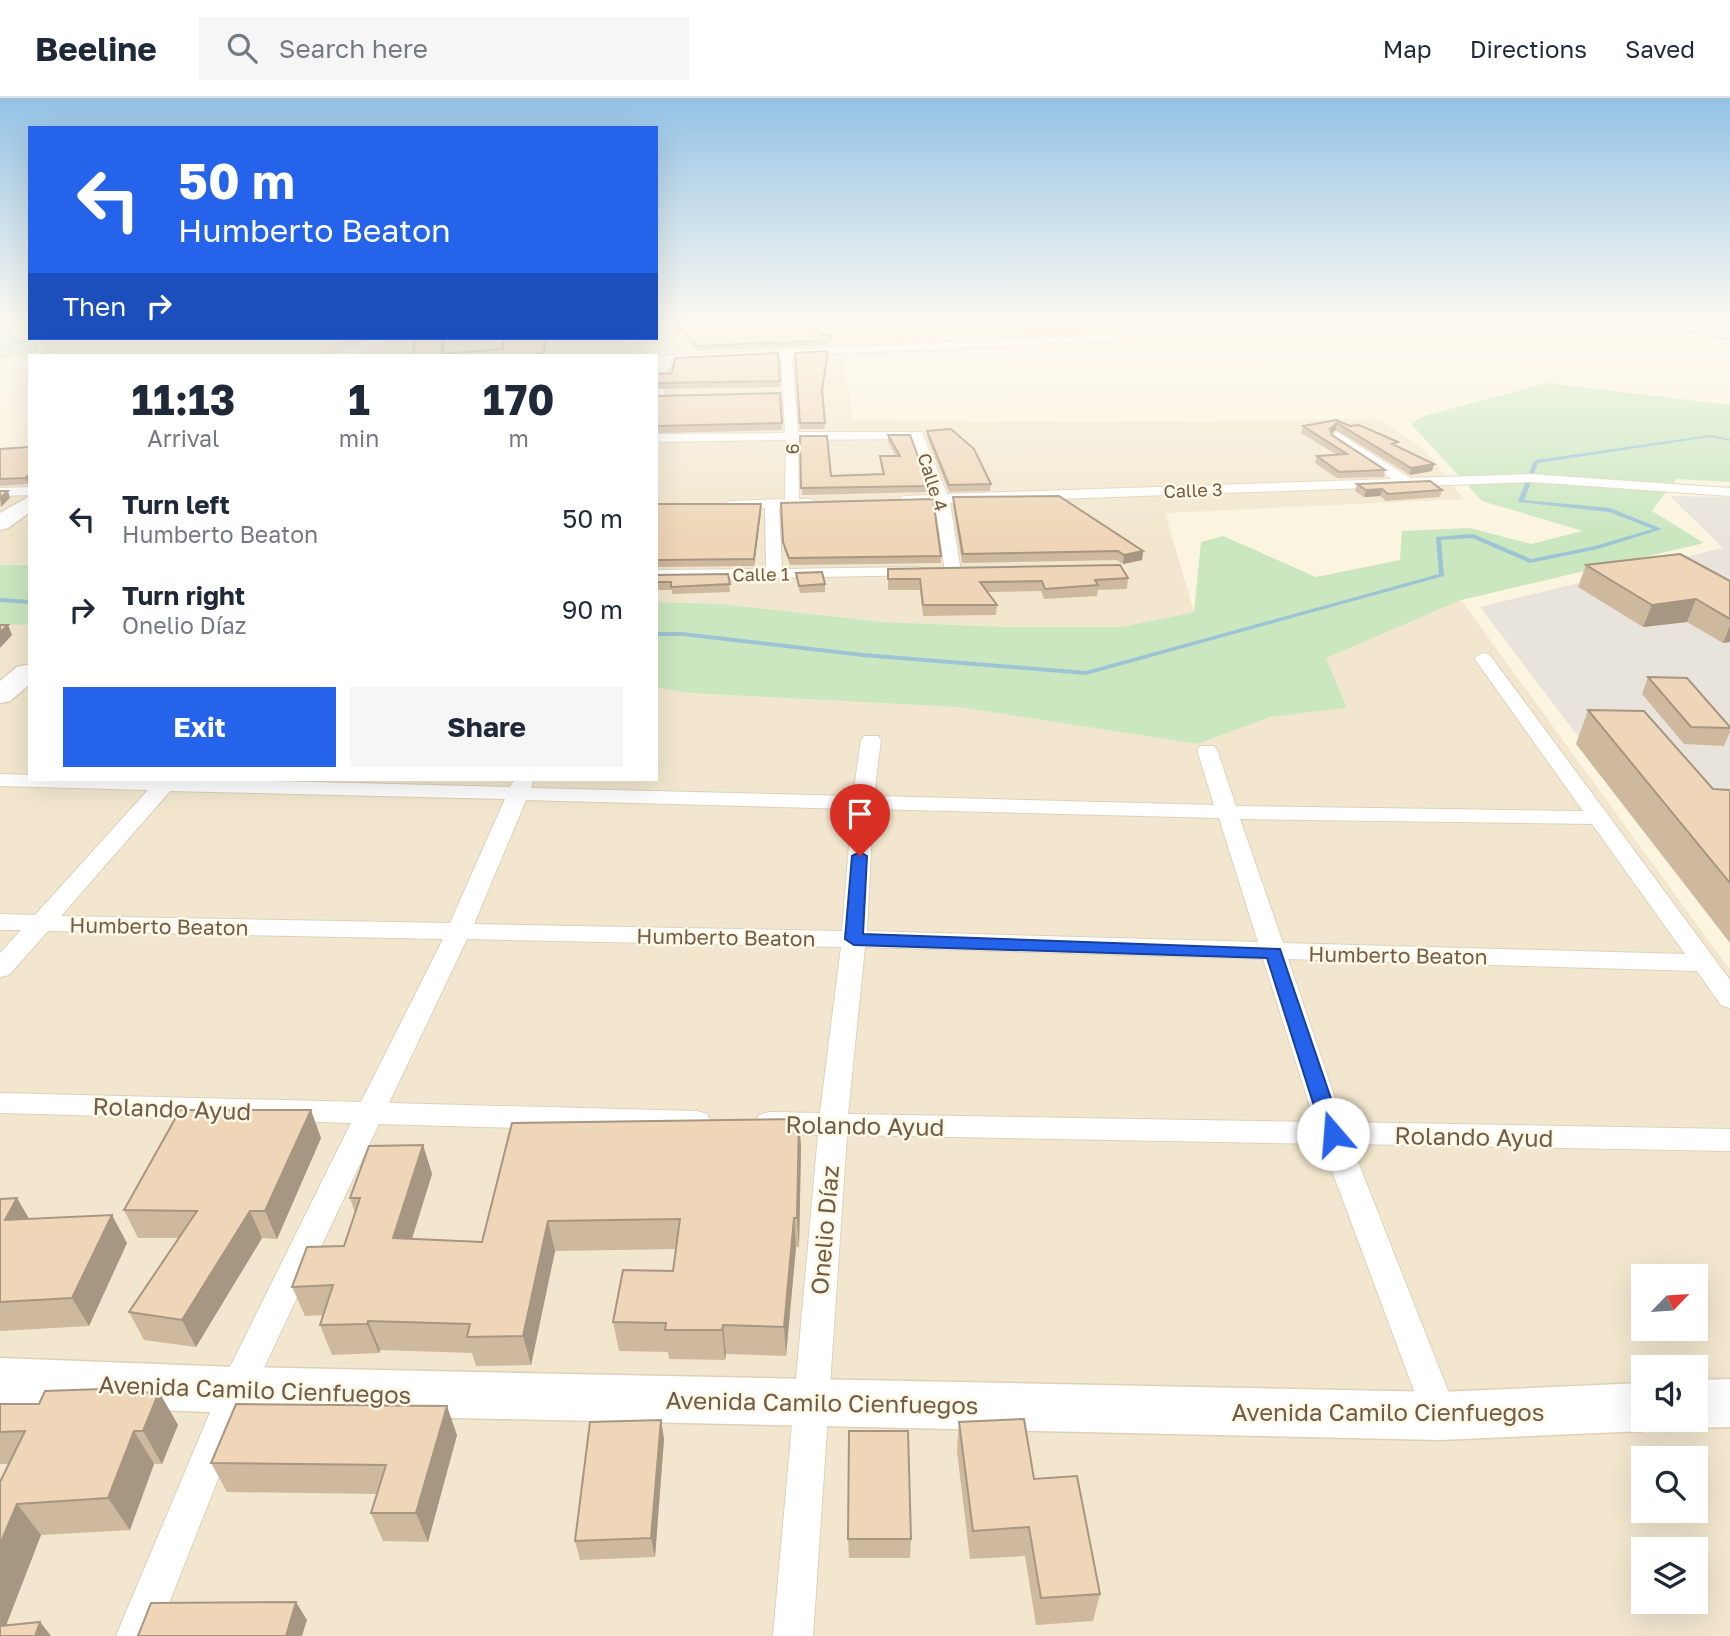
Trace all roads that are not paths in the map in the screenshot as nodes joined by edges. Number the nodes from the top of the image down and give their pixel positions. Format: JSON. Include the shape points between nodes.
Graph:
{"nodes":[{"id":1,"x":782,"y":393,"type":"edge"},
{"id":2,"x":1337,"y":436,"type":"edge"},
{"id":3,"x":792,"y":437,"type":"junction"},
{"id":4,"x":658,"y":438,"type":"edge"},
{"id":5,"x":1405,"y":481,"type":"junction"},
{"id":6,"x":28,"y":491,"type":"edge"},
{"id":7,"x":0,"y":492,"type":"edge"},
{"id":8,"x":1730,"y":492,"type":"edge"},
{"id":9,"x":942,"y":499,"type":"junction"},
{"id":10,"x":888,"y":501,"type":"edge"},
{"id":11,"x":28,"y":503,"type":"edge"},
{"id":12,"x":793,"y":503,"type":"junction"},
{"id":13,"x":820,"y":503,"type":"edge"},
{"id":14,"x":772,"y":504,"type":"junction"},
{"id":15,"x":708,"y":505,"type":"edge"},
{"id":16,"x":0,"y":523,"type":"edge"},
{"id":17,"x":960,"y":572,"type":"joint"},
{"id":18,"x":774,"y":574,"type":"junction"},
{"id":19,"x":658,"y":575,"type":"edge"},
{"id":20,"x":1483,"y":658,"type":"dead end"},
{"id":21,"x":19,"y":672,"type":"edge"},
{"id":22,"x":0,"y":695,"type":"edge"},
{"id":23,"x":871,"y":740,"type":"dead end"},
{"id":24,"x":1206,"y":751,"type":"dead end"},
{"id":25,"x":0,"y":780,"type":"edge"},
{"id":26,"x":28,"y":780,"type":"edge"},
{"id":27,"x":83,"y":781,"type":"edge"},
{"id":28,"x":166,"y":782,"type":"edge"},
{"id":29,"x":521,"y":785,"type":"edge"},
{"id":30,"x":863,"y":801,"type":"junction"},
{"id":31,"x":1226,"y":812,"type":"junction"},
{"id":32,"x":1599,"y":818,"type":"junction"},
{"id":33,"x":0,"y":922,"type":"edge"},
{"id":34,"x":41,"y":923,"type":"junction"},
{"id":35,"x":458,"y":933,"type":"junction"},
{"id":36,"x":854,"y":939,"type":"junction"},
{"id":37,"x":1274,"y":953,"type":"junction"},
{"id":38,"x":1704,"y":963,"type":"junction"},
{"id":39,"x":0,"y":970,"type":"edge"},
{"id":40,"x":1730,"y":999,"type":"edge"},
{"id":41,"x":0,"y":1103,"type":"edge"},
{"id":42,"x":371,"y":1114,"type":"junction"},
{"id":43,"x":833,"y":1125,"type":"junction"},
{"id":44,"x":1333,"y":1134,"type":"junction"},
{"id":45,"x":1730,"y":1140,"type":"edge"},
{"id":46,"x":0,"y":1381,"type":"edge"},
{"id":47,"x":236,"y":1390,"type":"junction"},
{"id":48,"x":811,"y":1401,"type":"junction"},
{"id":49,"x":1730,"y":1403,"type":"edge"},
{"id":50,"x":1708,"y":1404,"type":"edge"},
{"id":51,"x":1631,"y":1408,"type":"edge"},
{"id":52,"x":1440,"y":1416,"type":"junction"},
{"id":53,"x":136,"y":1636,"type":"edge"},
{"id":54,"x":793,"y":1636,"type":"edge"}],
"edges":[{"from":1,"to":3,"type":"street","name":"6"},
{"from":2,"to":5,"type":"street"},
{"from":3,"to":4,"type":"street"},
{"from":3,"to":9,"type":"street","name":"Calle 4","via":[[917,435]]},
{"from":3,"to":12,"type":"street","name":"6"},
{"from":5,"to":8,"type":"street","name":"Calle 3","via":[[1530,478]]},
{"from":5,"to":9,"type":"street","name":"Calle 3"},
{"from":6,"to":7,"type":"street"},
{"from":9,"to":10,"type":"street","name":"Calle 3"},
{"from":9,"to":17,"type":"street","name":"Calle 4"},
{"from":11,"to":16,"type":"main road"},
{"from":12,"to":13,"type":"street"},
{"from":12,"to":14,"type":"street"},
{"from":14,"to":15,"type":"street"},
{"from":14,"to":18,"type":"street"},
{"from":17,"to":18,"type":"street","name":"Calle 1"},
{"from":18,"to":19,"type":"street","name":"Calle 1"},
{"from":20,"to":32,"type":"street"},
{"from":21,"to":22,"type":"main road"},
{"from":23,"to":30,"type":"street","name":"Onelio Díaz"},
{"from":24,"to":31,"type":"street"},
{"from":25,"to":26,"type":"street"},
{"from":27,"to":28,"type":"street"},
{"from":28,"to":29,"type":"street"},
{"from":28,"to":34,"type":"street"},
{"from":29,"to":30,"type":"street"},
{"from":29,"to":35,"type":"street"},
{"from":30,"to":31,"type":"street"},
{"from":30,"to":36,"type":"street","name":"Onelio Díaz"},
{"from":31,"to":32,"type":"street"},
{"from":31,"to":37,"type":"street"},
{"from":32,"to":38,"type":"street"},
{"from":33,"to":34,"type":"street","name":"Humberto Beaton"},
{"from":34,"to":35,"type":"street","name":"Humberto Beaton"},
{"from":34,"to":39,"type":"street"},
{"from":35,"to":36,"type":"street","name":"Humberto Beaton"},
{"from":35,"to":42,"type":"street"},
{"from":36,"to":37,"type":"street","name":"Humberto Beaton"},
{"from":36,"to":43,"type":"street","name":"Onelio Díaz"},
{"from":37,"to":38,"type":"street","name":"Humberto Beaton"},
{"from":37,"to":44,"type":"street"},
{"from":38,"to":40,"type":"street"},
{"from":41,"to":42,"type":"street","name":"Rolando Ayud"},
{"from":42,"to":43,"type":"street","name":"Rolando Ayud"},
{"from":42,"to":47,"type":"street"},
{"from":43,"to":44,"type":"street","name":"Rolando Ayud"},
{"from":43,"to":48,"type":"street","name":"Onelio Díaz"},
{"from":44,"to":45,"type":"street","name":"Rolando Ayud"},
{"from":44,"to":52,"type":"street"},
{"from":46,"to":47,"type":"main road","name":"Avenida Camilo Cienfuegos"},
{"from":47,"to":48,"type":"main road","name":"Avenida Camilo Cienfuegos"},
{"from":47,"to":53,"type":"street"},
{"from":48,"to":52,"type":"main road","name":"Avenida Camilo Cienfuegos"},
{"from":48,"to":54,"type":"street","name":"Onelio Díaz"},
{"from":49,"to":50,"type":"main road"},
{"from":51,"to":52,"type":"main road","name":"Avenida Camilo Cienfuegos"}]}
